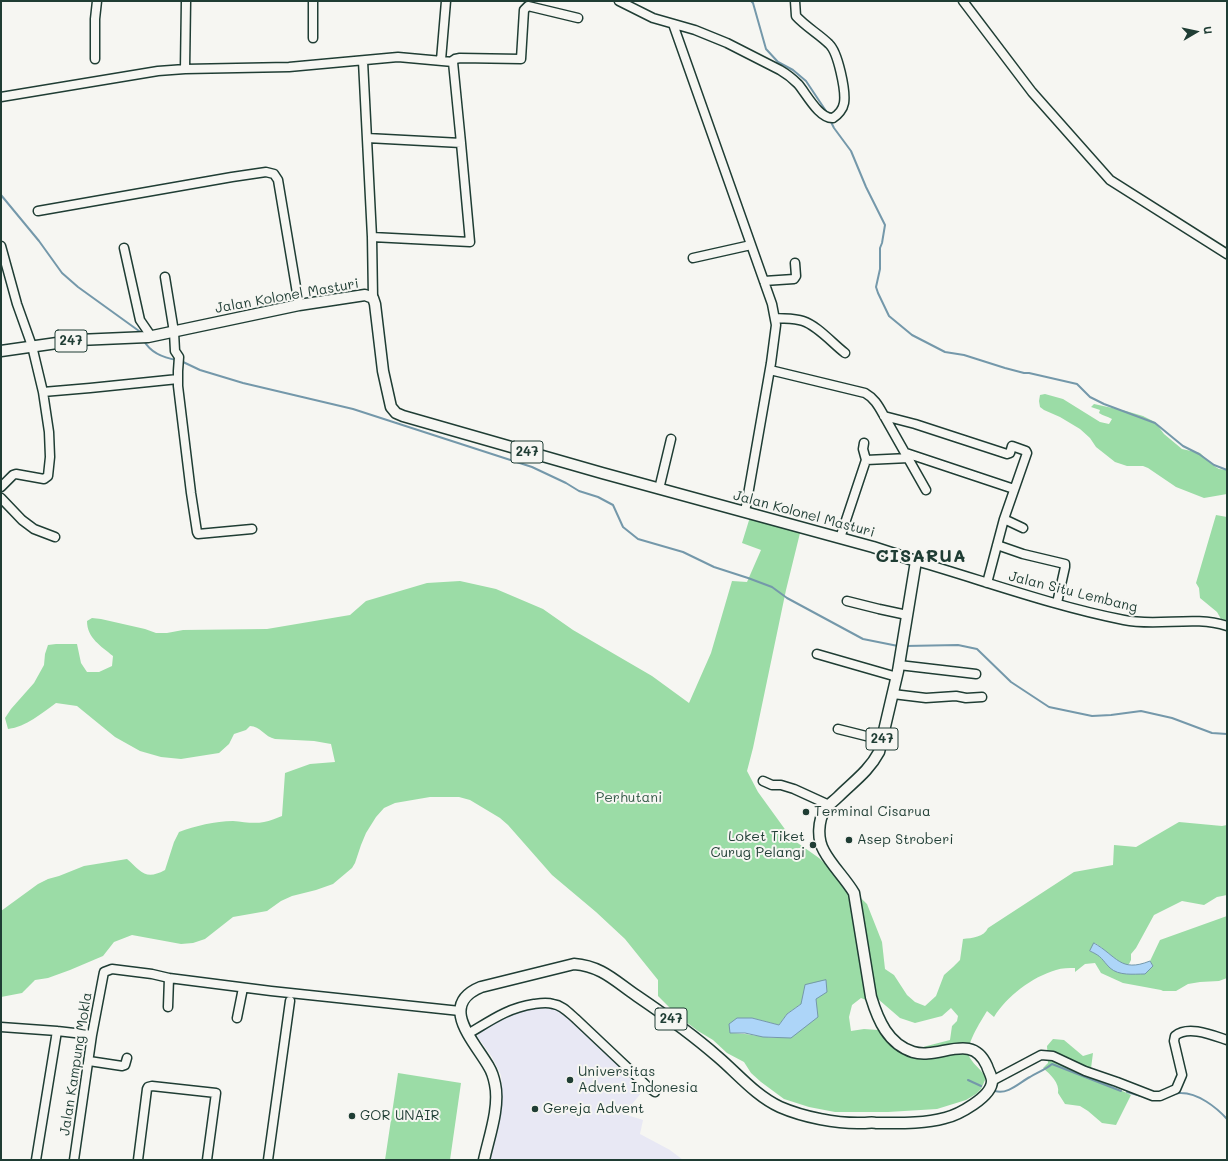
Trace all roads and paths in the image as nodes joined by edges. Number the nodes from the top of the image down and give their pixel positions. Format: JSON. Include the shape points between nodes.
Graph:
{"nodes":[{"id":1,"x":97,"y":1,"type":"edge"},
{"id":2,"x":186,"y":1,"type":"edge"},
{"id":3,"x":313,"y":1,"type":"edge"},
{"id":4,"x":446,"y":1,"type":"edge"},
{"id":5,"x":619,"y":1,"type":"edge"},
{"id":6,"x":795,"y":1,"type":"edge"},
{"id":7,"x":964,"y":1,"type":"edge"},
{"id":8,"x":578,"y":18,"type":"dead end"},
{"id":9,"x":673,"y":24,"type":"junction"},
{"id":10,"x":313,"y":38,"type":"dead end"},
{"id":11,"x":95,"y":59,"type":"dead end"},
{"id":12,"x":441,"y":60,"type":"junction"},
{"id":13,"x":363,"y":61,"type":"junction"},
{"id":14,"x":452,"y":62,"type":"junction"},
{"id":15,"x":185,"y":69,"type":"junction"},
{"id":16,"x":1,"y":97,"type":"edge"},
{"id":17,"x":368,"y":138,"type":"junction"},
{"id":18,"x":461,"y":143,"type":"junction"},
{"id":19,"x":38,"y":211,"type":"dead end"},
{"id":20,"x":372,"y":237,"type":"junction"},
{"id":21,"x":750,"y":245,"type":"junction"},
{"id":22,"x":1,"y":246,"type":"edge"},
{"id":23,"x":124,"y":248,"type":"dead end"},
{"id":24,"x":1227,"y":254,"type":"edge"},
{"id":25,"x":693,"y":258,"type":"dead end"},
{"id":26,"x":795,"y":263,"type":"dead end"},
{"id":27,"x":165,"y":277,"type":"dead end"},
{"id":28,"x":764,"y":281,"type":"junction"},
{"id":29,"x":373,"y":298,"type":"junction"},
{"id":30,"x":299,"y":305,"type":"junction"},
{"id":31,"x":775,"y":318,"type":"junction"},
{"id":32,"x":174,"y":332,"type":"junction"},
{"id":33,"x":147,"y":337,"type":"junction"},
{"id":34,"x":32,"y":346,"type":"junction"},
{"id":35,"x":1,"y":351,"type":"edge"},
{"id":36,"x":844,"y":353,"type":"dead end"},
{"id":37,"x":770,"y":370,"type":"junction"},
{"id":38,"x":178,"y":379,"type":"junction"},
{"id":39,"x":43,"y":392,"type":"junction"},
{"id":40,"x":884,"y":416,"type":"junction"},
{"id":41,"x":671,"y":439,"type":"dead end"},
{"id":42,"x":864,"y":443,"type":"dead end"},
{"id":43,"x":907,"y":455,"type":"junction"},
{"id":44,"x":866,"y":460,"type":"junction"},
{"id":45,"x":1,"y":488,"type":"edge"},
{"id":46,"x":659,"y":489,"type":"junction"},
{"id":47,"x":1014,"y":489,"type":"junction"},
{"id":48,"x":926,"y":490,"type":"dead end"},
{"id":49,"x":1,"y":498,"type":"edge"},
{"id":50,"x":745,"y":512,"type":"junction"},
{"id":51,"x":1004,"y":519,"type":"junction"},
{"id":52,"x":1024,"y":528,"type":"dead end"},
{"id":53,"x":252,"y":529,"type":"dead end"},
{"id":54,"x":55,"y":537,"type":"dead end"},
{"id":55,"x":840,"y":538,"type":"junction"},
{"id":56,"x":997,"y":545,"type":"junction"},
{"id":57,"x":916,"y":561,"type":"junction"},
{"id":58,"x":987,"y":583,"type":"junction"},
{"id":59,"x":846,"y":601,"type":"dead end"},
{"id":60,"x":1057,"y":603,"type":"junction"},
{"id":61,"x":907,"y":615,"type":"junction"},
{"id":62,"x":1227,"y":626,"type":"edge"},
{"id":63,"x":817,"y":654,"type":"dead end"},
{"id":64,"x":899,"y":665,"type":"junction"},
{"id":65,"x":976,"y":674,"type":"dead end"},
{"id":66,"x":897,"y":677,"type":"junction"},
{"id":67,"x":893,"y":694,"type":"junction"},
{"id":68,"x":982,"y":697,"type":"dead end"},
{"id":69,"x":838,"y":729,"type":"dead end"},
{"id":70,"x":882,"y":740,"type":"junction"},
{"id":71,"x":763,"y":781,"type":"dead end"},
{"id":72,"x":829,"y":805,"type":"junction"},
{"id":73,"x":168,"y":978,"type":"junction"},
{"id":74,"x":243,"y":988,"type":"junction"},
{"id":75,"x":290,"y":1001,"type":"dead end"},
{"id":76,"x":168,"y":1007,"type":"dead end"},
{"id":77,"x":460,"y":1011,"type":"junction"},
{"id":78,"x":238,"y":1018,"type":"dead end"},
{"id":79,"x":1,"y":1027,"type":"edge"},
{"id":80,"x":57,"y":1031,"type":"junction"},
{"id":81,"x":468,"y":1034,"type":"junction"},
{"id":82,"x":92,"y":1035,"type":"junction"},
{"id":83,"x":1227,"y":1040,"type":"edge"},
{"id":84,"x":127,"y":1058,"type":"dead end"},
{"id":85,"x":90,"y":1061,"type":"junction"},
{"id":86,"x":992,"y":1081,"type":"junction"},
{"id":87,"x":654,"y":1092,"type":"dead end"},
{"id":88,"x":36,"y":1160,"type":"edge"},
{"id":89,"x":74,"y":1160,"type":"edge"},
{"id":90,"x":138,"y":1160,"type":"edge"},
{"id":91,"x":207,"y":1160,"type":"edge"},
{"id":92,"x":268,"y":1160,"type":"edge"},
{"id":93,"x":484,"y":1160,"type":"edge"}],
"edges":[{"from":1,"to":11,"type":"street"},
{"from":2,"to":15,"type":"street"},
{"from":3,"to":10,"type":"street"},
{"from":4,"to":12,"type":"street"},
{"from":5,"to":9,"type":"street","via":[[643,14]]},
{"from":6,"to":9,"type":"street","via":[[796,16],[829,44],[839,63],[844,104],[833,118],[825,116],[788,74],[727,43]]},
{"from":7,"to":24,"type":"street","via":[[1032,92],[1110,180]]},
{"from":8,"to":14,"type":"street","via":[[528,6],[524,10],[521,59],[460,58]]},
{"from":9,"to":21,"type":"street"},
{"from":12,"to":13,"type":"street","via":[[398,57]]},
{"from":12,"to":14,"type":"street"},
{"from":13,"to":15,"type":"street","via":[[290,67]]},
{"from":13,"to":17,"type":"street"},
{"from":14,"to":18,"type":"street"},
{"from":15,"to":16,"type":"street","via":[[158,71]]},
{"from":17,"to":18,"type":"street"},
{"from":17,"to":20,"type":"street"},
{"from":18,"to":20,"type":"street","via":[[470,242]]},
{"from":19,"to":30,"type":"street","via":[[232,177],[266,172],[274,174],[278,180]]},
{"from":20,"to":29,"type":"street"},
{"from":21,"to":25,"type":"street"},
{"from":21,"to":28,"type":"street"},
{"from":22,"to":34,"type":"street"},
{"from":23,"to":33,"type":"street","via":[[140,320]]},
{"from":26,"to":28,"type":"street","via":[[794,279]]},
{"from":27,"to":32,"type":"street"},
{"from":28,"to":31,"type":"street"},
{"from":29,"to":30,"type":"main road","name":"Jalan Kolonel Masturi","number":"247","via":[[365,295]]},
{"from":29,"to":46,"type":"main road","name":"Jalan Kolonel Masturi","number":"247","via":[[383,371],[391,407],[396,412],[449,430]]},
{"from":30,"to":32,"type":"main road","name":"Jalan Kolonel Masturi","number":"247"},
{"from":31,"to":36,"type":"street","via":[[806,322],[819,330]]},
{"from":31,"to":37,"type":"street"},
{"from":32,"to":33,"type":"main road","name":"Jalan Kolonel Masturi","number":"247"},
{"from":32,"to":38,"type":"street"},
{"from":33,"to":34,"type":"main road","name":"Jalan Kolonel Masturi","number":"247","via":[[78,340]]},
{"from":34,"to":35,"type":"main road","name":"Jalan Kolonel Masturi","number":"247"},
{"from":34,"to":39,"type":"street"},
{"from":37,"to":40,"type":"street","via":[[865,393],[876,401]]},
{"from":37,"to":50,"type":"street"},
{"from":38,"to":39,"type":"street"},
{"from":38,"to":53,"type":"street","via":[[197,533]]},
{"from":39,"to":45,"type":"street","via":[[49,438],[48,476],[44,479],[16,474]]},
{"from":40,"to":43,"type":"street"},
{"from":40,"to":47,"type":"street","via":[[1007,454],[1010,453],[1012,446],[1026,451]]},
{"from":41,"to":46,"type":"street"},
{"from":42,"to":44,"type":"street"},
{"from":43,"to":44,"type":"street"},
{"from":43,"to":47,"type":"street"},
{"from":43,"to":48,"type":"street"},
{"from":44,"to":55,"type":"street"},
{"from":46,"to":50,"type":"main road","name":"Jalan Kolonel Masturi","number":"247"},
{"from":47,"to":51,"type":"street"},
{"from":49,"to":54,"type":"street","via":[[34,529]]},
{"from":50,"to":55,"type":"main road","name":"Jalan Kolonel Masturi","number":"247"},
{"from":51,"to":52,"type":"street"},
{"from":51,"to":56,"type":"street"},
{"from":55,"to":57,"type":"main road","name":"Jalan Kolonel Masturi","number":"247"},
{"from":56,"to":58,"type":"street"},
{"from":56,"to":60,"type":"street","via":[[1065,564]]},
{"from":57,"to":58,"type":"street","name":"Jalan Situ Lembang"},
{"from":57,"to":61,"type":"main road","number":"247"},
{"from":58,"to":60,"type":"street","name":"Jalan Situ Lembang"},
{"from":59,"to":61,"type":"street"},
{"from":60,"to":62,"type":"street","name":"Jalan Situ Lembang","via":[[1135,622],[1202,621]]},
{"from":61,"to":64,"type":"main road","number":"247"},
{"from":63,"to":66,"type":"street"},
{"from":64,"to":65,"type":"street"},
{"from":64,"to":66,"type":"main road","number":"247"},
{"from":66,"to":67,"type":"main road","number":"247"},
{"from":67,"to":68,"type":"street","via":[[926,698]]},
{"from":67,"to":70,"type":"main road","number":"247"},
{"from":69,"to":70,"type":"street"},
{"from":70,"to":72,"type":"main road","number":"247","via":[[873,763]]},
{"from":71,"to":72,"type":"street","via":[[775,786],[781,784]]},
{"from":72,"to":86,"type":"main road","number":"247","via":[[821,819],[820,838],[823,849],[854,893],[869,986],[880,1021],[896,1044],[914,1052],[935,1053],[958,1048],[977,1052],[986,1063]]},
{"from":73,"to":74,"type":"street"},
{"from":73,"to":76,"type":"street"},
{"from":73,"to":82,"type":"street","name":"Jalan Kampung Mokla","via":[[112,969],[104,972]]},
{"from":74,"to":77,"type":"street"},
{"from":74,"to":78,"type":"street"},
{"from":75,"to":92,"type":"street"},
{"from":77,"to":81,"type":"main road"},
{"from":77,"to":86,"type":"main road","number":"247","via":[[463,999],[482,987],[574,964],[587,965],[613,978],[668,1017],[732,1069],[760,1096],[797,1113],[844,1122],[896,1124],[933,1121],[953,1116],[980,1099],[988,1092]]},
{"from":79,"to":80,"type":"street"},
{"from":80,"to":82,"type":"street"},
{"from":80,"to":88,"type":"street"},
{"from":81,"to":87,"type":"street","via":[[504,1012],[530,1005],[554,1004],[576,1019]]},
{"from":81,"to":93,"type":"main road","via":[[490,1068],[495,1084],[496,1104]]},
{"from":82,"to":85,"type":"street","name":"Jalan Kampung Mokla"},
{"from":83,"to":86,"type":"street","via":[[1206,1033],[1185,1031],[1175,1036],[1182,1075],[1176,1089],[1160,1096],[1153,1096],[1085,1071],[1053,1056],[1041,1055]]},
{"from":84,"to":85,"type":"street","via":[[125,1065],[122,1066]]},
{"from":85,"to":89,"type":"street","name":"Jalan Kampung Mokla"},
{"from":90,"to":91,"type":"street","via":[[147,1089],[152,1086],[216,1094]]}]}
